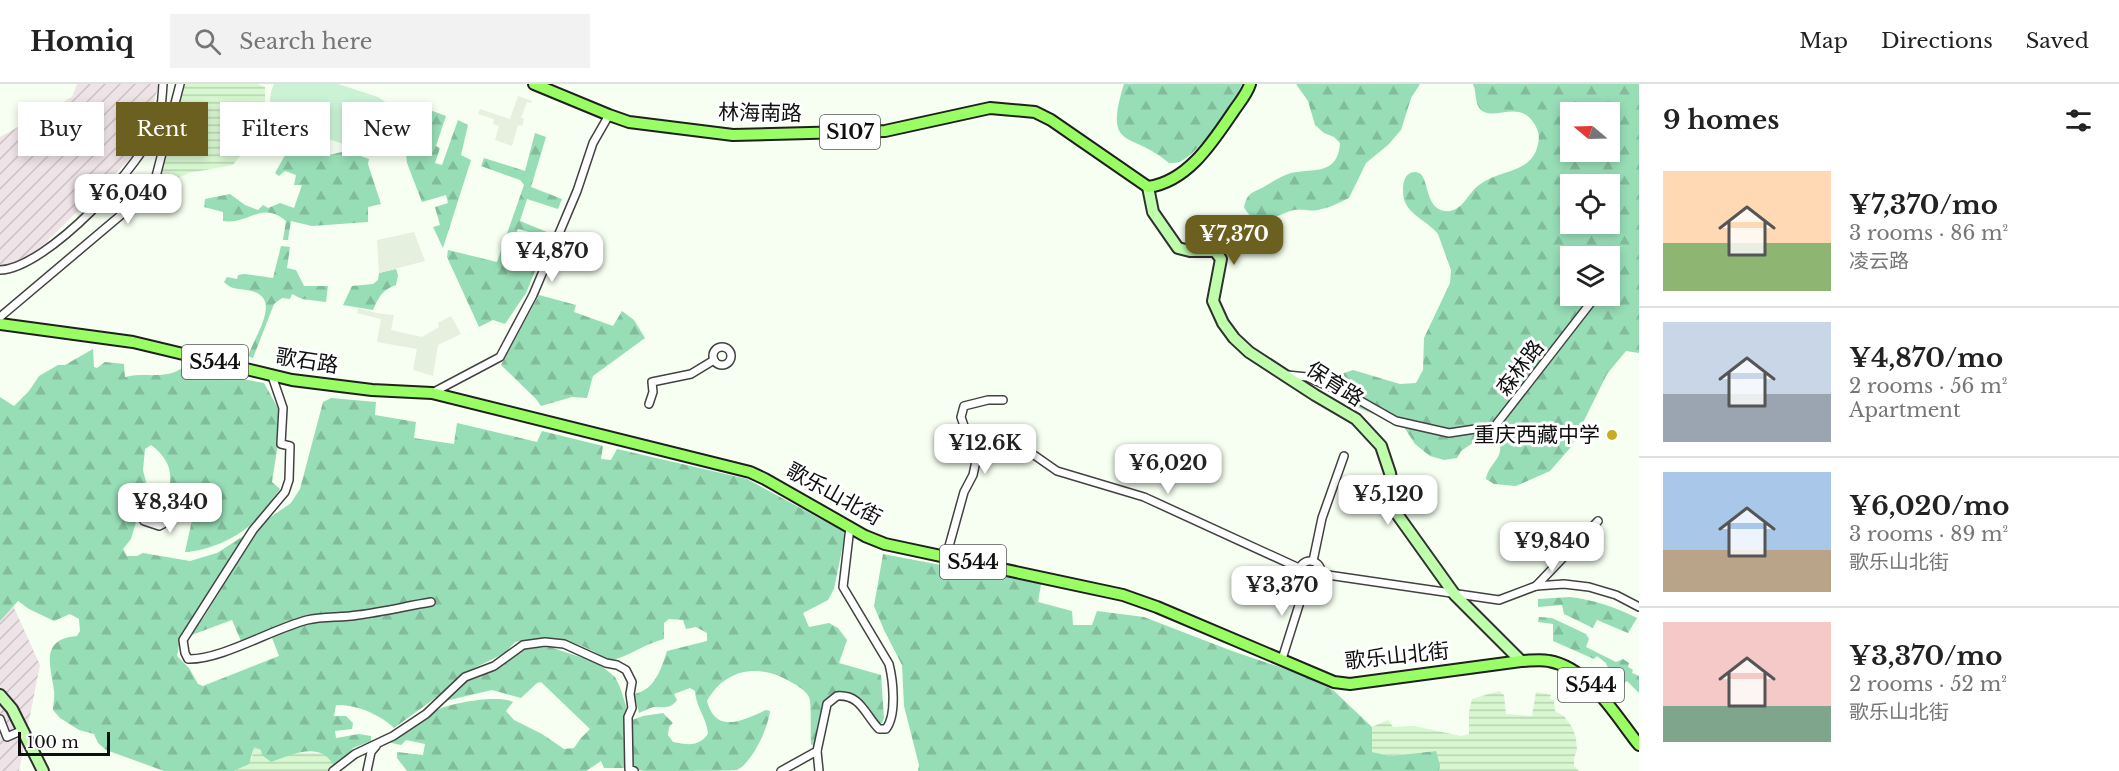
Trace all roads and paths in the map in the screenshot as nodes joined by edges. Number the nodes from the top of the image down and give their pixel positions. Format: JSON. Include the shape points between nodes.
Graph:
{"nodes":[{"id":1,"x":163,"y":84,"type":"edge"},
{"id":2,"x":180,"y":84,"type":"edge"},
{"id":3,"x":534,"y":84,"type":"edge"},
{"id":4,"x":1250,"y":84,"type":"edge"},
{"id":5,"x":609,"y":115,"type":"junction"},
{"id":6,"x":1148,"y":188,"type":"junction"},
{"id":7,"x":0,"y":270,"type":"edge"},
{"id":8,"x":1588,"y":306,"type":"edge"},
{"id":9,"x":0,"y":317,"type":"edge"},
{"id":10,"x":0,"y":324,"type":"edge"},
{"id":11,"x":714,"y":360,"type":"dead end"},
{"id":12,"x":1285,"y":374,"type":"junction"},
{"id":13,"x":272,"y":376,"type":"junction"},
{"id":14,"x":432,"y":393,"type":"junction"},
{"id":15,"x":1003,"y":400,"type":"dead end"},
{"id":16,"x":649,"y":404,"type":"dead end"},
{"id":17,"x":1024,"y":448,"type":"dead end"},
{"id":18,"x":1344,"y":456,"type":"dead end"},
{"id":19,"x":173,"y":501,"type":"dead end"},
{"id":20,"x":144,"y":521,"type":"dead end"},
{"id":21,"x":1598,"y":521,"type":"dead end"},
{"id":22,"x":850,"y":527,"type":"junction"},
{"id":23,"x":945,"y":557,"type":"junction"},
{"id":24,"x":1313,"y":561,"type":"junction"},
{"id":25,"x":1299,"y":568,"type":"junction"},
{"id":26,"x":1321,"y":574,"type":"junction"},
{"id":27,"x":1306,"y":583,"type":"junction"},
{"id":28,"x":1536,"y":586,"type":"junction"},
{"id":29,"x":1455,"y":595,"type":"junction"},
{"id":30,"x":431,"y":602,"type":"dead end"},
{"id":31,"x":1639,"y":607,"type":"edge"},
{"id":32,"x":1282,"y":659,"type":"junction"},
{"id":33,"x":1521,"y":661,"type":"junction"},
{"id":34,"x":0,"y":694,"type":"edge"},
{"id":35,"x":0,"y":719,"type":"edge"},
{"id":36,"x":23,"y":730,"type":"junction"},
{"id":37,"x":7,"y":737,"type":"junction"},
{"id":38,"x":0,"y":742,"type":"edge"},
{"id":39,"x":378,"y":743,"type":"junction"},
{"id":40,"x":1639,"y":745,"type":"edge"},
{"id":41,"x":817,"y":751,"type":"junction"},
{"id":42,"x":43,"y":771,"type":"edge"},
{"id":43,"x":333,"y":771,"type":"edge"},
{"id":44,"x":367,"y":771,"type":"edge"},
{"id":45,"x":634,"y":771,"type":"edge"},
{"id":46,"x":781,"y":771,"type":"edge"},
{"id":47,"x":819,"y":771,"type":"edge"}],
"edges":[{"from":1,"to":7,"type":"street","via":[[158,120],[144,150],[123,178],[90,213],[34,259]]},
{"from":2,"to":9,"type":"street","via":[[153,188]]},
{"from":3,"to":5,"type":"main road","name":"林海南路","number":"S107"},
{"from":4,"to":6,"type":"main road","via":[[1200,158],[1163,185]]},
{"from":5,"to":6,"type":"main road","name":"林海南路","number":"S107","via":[[629,122],[733,135],[885,131],[990,108],[1035,112]]},
{"from":5,"to":14,"type":"street","via":[[593,143],[533,296],[500,357]]},
{"from":6,"to":12,"type":"main road","name":"保育路","via":[[1153,212],[1178,248],[1215,251],[1221,260],[1213,301],[1233,338]]},
{"from":8,"to":12,"type":"street","name":"森林路","via":[[1496,426],[1449,433],[1396,421],[1307,377]]},
{"from":10,"to":13,"type":"main road","name":"歌石路","number":"S544","via":[[133,342]]},
{"from":11,"to":16,"type":"street","via":[[691,374],[652,382]]},
{"from":12,"to":29,"type":"main road","name":"保育路","via":[[1356,419],[1381,446],[1397,514]]},
{"from":13,"to":14,"type":"main road","name":"歌石路","number":"S544","via":[[372,390]]},
{"from":13,"to":30,"type":"street","via":[[283,408],[281,444],[290,446],[289,480],[285,492],[253,530],[183,640],[188,659],[234,648],[310,620]]},
{"from":14,"to":22,"type":"main road","name":"歌乐山北街","number":"S544","via":[[750,472]]},
{"from":15,"to":23,"type":"street","via":[[964,406],[961,417],[975,461]]},
{"from":17,"to":25,"type":"street","via":[[1057,471],[1144,497]]},
{"from":18,"to":24,"type":"street","via":[[1322,518]]},
{"from":19,"to":20,"type":"street","via":[[163,524]]},
{"from":21,"to":28,"type":"street"},
{"from":22,"to":23,"type":"main road","name":"歌乐山北街","number":"S544","via":[[885,544]]},
{"from":22,"to":41,"type":"street","via":[[843,587],[889,664],[893,714],[886,729],[879,729],[862,705],[847,696],[837,696],[827,704]]},
{"from":23,"to":32,"type":"main road","name":"歌乐山北街","number":"S544","via":[[1123,595]]},
{"from":24,"to":25,"type":"street"},
{"from":24,"to":26,"type":"street"},
{"from":25,"to":27,"type":"street","via":[[1299,577]]},
{"from":26,"to":27,"type":"street","via":[[1314,583]]},
{"from":26,"to":29,"type":"street"},
{"from":27,"to":32,"type":"street"},
{"from":28,"to":29,"type":"street","via":[[1499,600]]},
{"from":28,"to":31,"type":"street","via":[[1589,587]]},
{"from":29,"to":33,"type":"main road","name":"保育路"},
{"from":32,"to":33,"type":"main road","name":"歌乐山北街","number":"S544","via":[[1334,682],[1350,684]]},
{"from":33,"to":40,"type":"main road","number":"S544","via":[[1548,660],[1573,669],[1591,684]]},
{"from":34,"to":36,"type":"main road"},
{"from":35,"to":37,"type":"street"},
{"from":36,"to":37,"type":"street"},
{"from":36,"to":42,"type":"main road"},
{"from":37,"to":38,"type":"street"},
{"from":39,"to":43,"type":"street"},
{"from":39,"to":44,"type":"street","via":[[371,752]]},
{"from":39,"to":45,"type":"street","via":[[426,714],[465,677],[494,666],[523,645],[555,643],[626,670],[632,682],[629,769]]},
{"from":41,"to":46,"type":"street"},
{"from":41,"to":47,"type":"street"}]}
